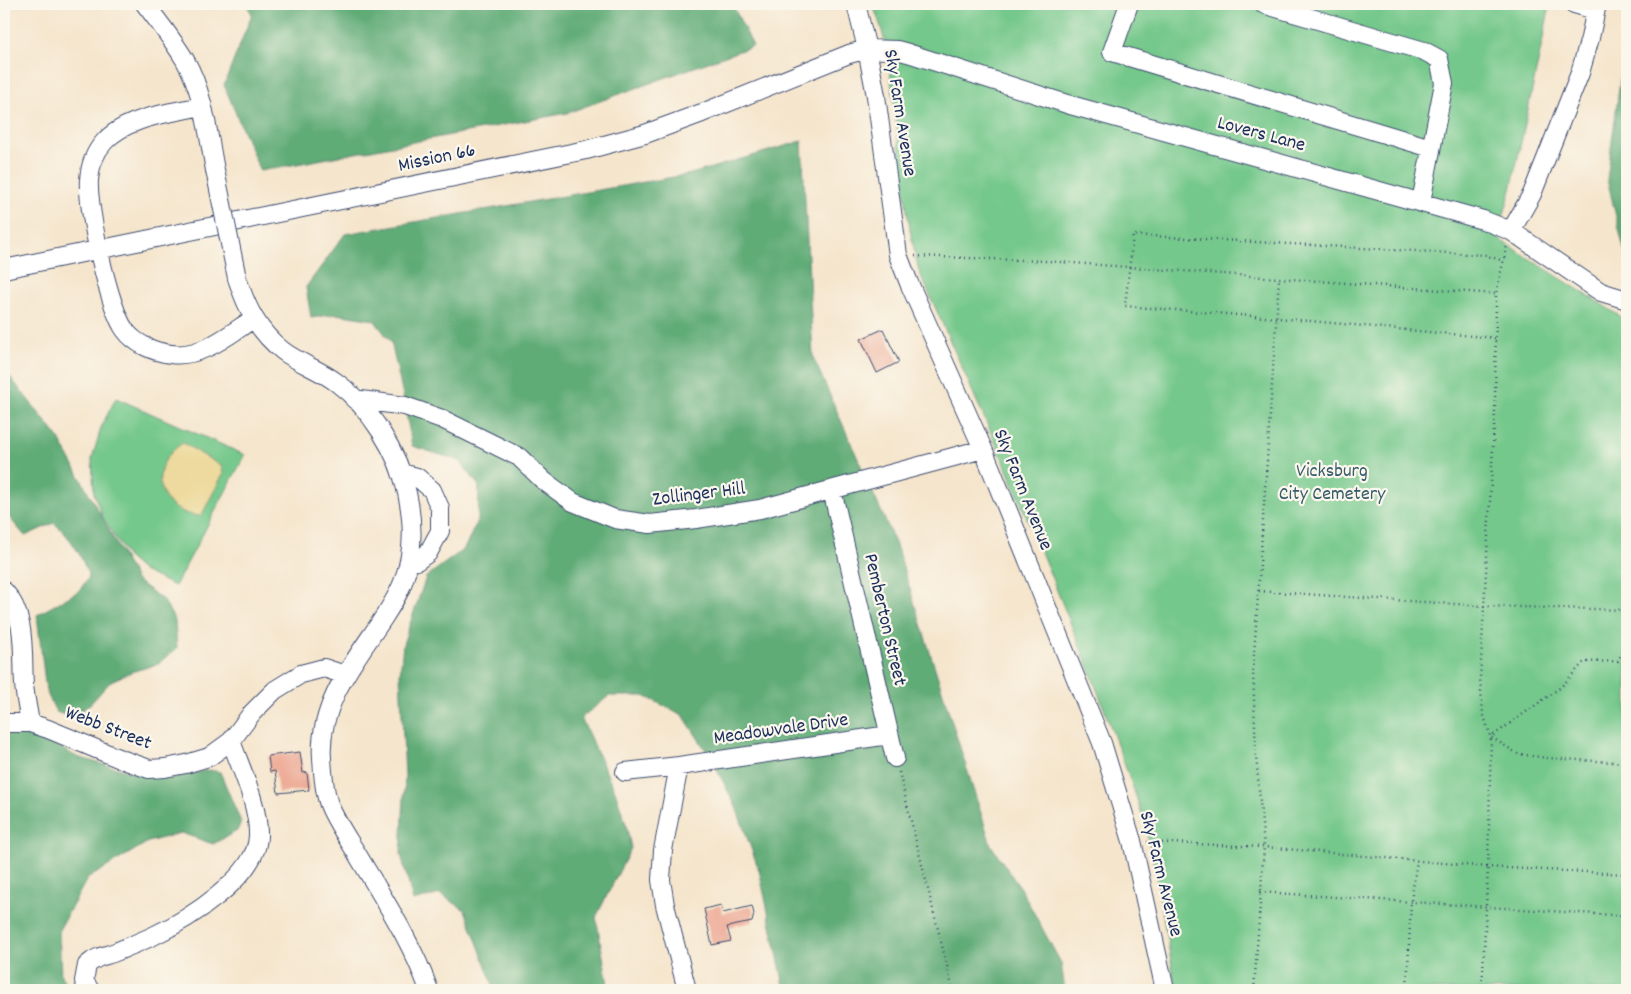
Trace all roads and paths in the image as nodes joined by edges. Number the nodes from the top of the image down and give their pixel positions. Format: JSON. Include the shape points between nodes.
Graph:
{"nodes":[{"id":1,"x":145,"y":4,"type":"edge"},
{"id":2,"x":856,"y":4,"type":"edge"},
{"id":3,"x":1128,"y":4,"type":"edge"},
{"id":4,"x":1263,"y":4,"type":"edge"},
{"id":5,"x":1574,"y":4,"type":"edge"},
{"id":6,"x":1596,"y":7,"type":"edge"},
{"id":7,"x":868,"y":49,"type":"junction"},
{"id":8,"x":202,"y":106,"type":"junction"},
{"id":9,"x":1431,"y":148,"type":"junction"},
{"id":10,"x":1421,"y":202,"type":"junction"},
{"id":11,"x":1511,"y":231,"type":"junction"},
{"id":12,"x":99,"y":249,"type":"junction"},
{"id":13,"x":898,"y":255,"type":"junction"},
{"id":14,"x":1504,"y":261,"type":"junction"},
{"id":15,"x":1130,"y":267,"type":"junction"},
{"id":16,"x":4,"y":269,"type":"edge"},
{"id":17,"x":1279,"y":278,"type":"junction"},
{"id":18,"x":1496,"y":294,"type":"junction"},
{"id":19,"x":1627,"y":300,"type":"edge"},
{"id":20,"x":1277,"y":318,"type":"junction"},
{"id":21,"x":253,"y":319,"type":"junction"},
{"id":22,"x":1495,"y":338,"type":"junction"},
{"id":23,"x":354,"y":399,"type":"junction"},
{"id":24,"x":983,"y":449,"type":"junction"},
{"id":25,"x":401,"y":473,"type":"junction"},
{"id":26,"x":832,"y":490,"type":"junction"},
{"id":27,"x":409,"y":562,"type":"junction"},
{"id":28,"x":4,"y":591,"type":"edge"},
{"id":29,"x":1258,"y":591,"type":"junction"},
{"id":30,"x":1484,"y":606,"type":"junction"},
{"id":31,"x":1627,"y":610,"type":"edge"},
{"id":32,"x":1627,"y":643,"type":"edge"},
{"id":33,"x":345,"y":675,"type":"junction"},
{"id":34,"x":4,"y":723,"type":"edge"},
{"id":35,"x":30,"y":723,"type":"junction"},
{"id":36,"x":890,"y":735,"type":"junction"},
{"id":37,"x":1492,"y":737,"type":"junction"},
{"id":38,"x":231,"y":741,"type":"junction"},
{"id":39,"x":896,"y":758,"type":"joint"},
{"id":40,"x":1627,"y":763,"type":"edge"},
{"id":41,"x":679,"y":766,"type":"junction"},
{"id":42,"x":625,"y":772,"type":"dead end"},
{"id":43,"x":1132,"y":841,"type":"junction"},
{"id":44,"x":1264,"y":847,"type":"junction"},
{"id":45,"x":1417,"y":861,"type":"junction"},
{"id":46,"x":1488,"y":867,"type":"junction"},
{"id":47,"x":1627,"y":874,"type":"edge"},
{"id":48,"x":1260,"y":892,"type":"junction"},
{"id":49,"x":1411,"y":901,"type":"junction"},
{"id":50,"x":1486,"y":906,"type":"junction"},
{"id":51,"x":1627,"y":916,"type":"edge"},
{"id":52,"x":87,"y":986,"type":"edge"},
{"id":53,"x":429,"y":990,"type":"edge"},
{"id":54,"x":687,"y":990,"type":"edge"},
{"id":55,"x":953,"y":990,"type":"edge"},
{"id":56,"x":1166,"y":990,"type":"edge"},
{"id":57,"x":1254,"y":990,"type":"edge"},
{"id":58,"x":1407,"y":990,"type":"edge"},
{"id":59,"x":1482,"y":990,"type":"edge"}],
"edges":[{"from":1,"to":8,"type":"street","via":[[186,61]]},
{"from":2,"to":7,"type":"street","name":"Sky Farm Avenue"},
{"from":3,"to":9,"type":"street","via":[[1112,52]]},
{"from":4,"to":9,"type":"street","via":[[1424,51],[1439,59],[1444,83]]},
{"from":5,"to":6,"type":"street"},
{"from":6,"to":11,"type":"street","via":[[1580,73],[1532,194]]},
{"from":7,"to":10,"type":"street","name":"Lovers Lane","via":[[908,53],[1067,104]]},
{"from":7,"to":12,"type":"street","name":"Mission 66","via":[[661,128],[586,150]]},
{"from":7,"to":13,"type":"street","name":"Sky Farm Avenue"},
{"from":8,"to":12,"type":"street","via":[[128,124],[103,143],[93,159],[89,180]]},
{"from":8,"to":21,"type":"street","bridge":true,"via":[[237,278]]},
{"from":9,"to":10,"type":"street"},
{"from":10,"to":11,"type":"street","name":"Lovers Lane"},
{"from":11,"to":14,"type":"path"},
{"from":11,"to":19,"type":"street","name":"Lovers Lane","via":[[1601,292]]},
{"from":12,"to":16,"type":"street","name":"Mission 66"},
{"from":12,"to":21,"type":"street","via":[[118,319],[125,330],[144,346],[171,354],[198,352]]},
{"from":13,"to":15,"type":"path"},
{"from":13,"to":24,"type":"street","name":"Sky Farm Avenue"},
{"from":14,"to":15,"type":"path","via":[[1485,255],[1133,236]]},
{"from":14,"to":18,"type":"path"},
{"from":15,"to":17,"type":"path"},
{"from":15,"to":20,"type":"path","via":[[1125,306]]},
{"from":17,"to":18,"type":"path"},
{"from":17,"to":20,"type":"path"},
{"from":18,"to":22,"type":"path"},
{"from":20,"to":22,"type":"path"},
{"from":20,"to":29,"type":"path"},
{"from":21,"to":23,"type":"street","via":[[282,350],[337,383]]},
{"from":22,"to":30,"type":"path","via":[[1495,411]]},
{"from":23,"to":25,"type":"street","via":[[384,436]]},
{"from":23,"to":26,"type":"street","name":"Zollinger Hill","via":[[405,406],[442,419],[519,457],[573,502],[615,519],[650,524],[696,519],[760,509]]},
{"from":24,"to":26,"type":"street","name":"Zollinger Hill"},
{"from":24,"to":43,"type":"street","name":"Sky Farm Avenue","via":[[1102,742]]},
{"from":25,"to":27,"type":"street","via":[[411,516]]},
{"from":25,"to":27,"type":"street","via":[[417,477],[432,490],[440,508],[440,531],[428,552],[417,561]]},
{"from":26,"to":36,"type":"street","name":"Pemberton Street"},
{"from":27,"to":33,"type":"street","via":[[395,599]]},
{"from":28,"to":35,"type":"street","via":[[18,615],[21,630],[24,688]]},
{"from":29,"to":30,"type":"path"},
{"from":29,"to":44,"type":"path","via":[[1253,670]]},
{"from":30,"to":31,"type":"path"},
{"from":30,"to":37,"type":"path","via":[[1480,679],[1483,713]]},
{"from":32,"to":37,"type":"path","via":[[1618,660],[1584,662],[1561,687]]},
{"from":33,"to":38,"type":"street","name":"Webb Street","via":[[324,668],[301,674],[274,690]]},
{"from":33,"to":53,"type":"street","via":[[326,715],[323,736],[322,756],[330,806],[411,948]]},
{"from":34,"to":35,"type":"street","name":"Webb Street"},
{"from":35,"to":38,"type":"street","name":"Webb Street","via":[[149,768],[166,768],[209,757]]},
{"from":36,"to":39,"type":"street","name":"Pemberton Street"},
{"from":36,"to":41,"type":"street","name":"Meadowvale Drive"},
{"from":37,"to":40,"type":"path","via":[[1518,754]]},
{"from":37,"to":46,"type":"path"},
{"from":38,"to":52,"type":"street","via":[[257,826],[258,839],[249,861],[240,875],[204,906],[156,934],[97,957],[87,965]]},
{"from":39,"to":55,"type":"path"},
{"from":41,"to":42,"type":"street","name":"Meadowvale Drive"},
{"from":41,"to":54,"type":"street","via":[[662,880],[665,905]]},
{"from":43,"to":44,"type":"path"},
{"from":43,"to":56,"type":"street","name":"Sky Farm Avenue"},
{"from":44,"to":45,"type":"path"},
{"from":44,"to":48,"type":"path"},
{"from":45,"to":46,"type":"path"},
{"from":45,"to":49,"type":"path"},
{"from":46,"to":47,"type":"path"},
{"from":46,"to":50,"type":"path"},
{"from":48,"to":49,"type":"path"},
{"from":48,"to":57,"type":"path"},
{"from":49,"to":50,"type":"path"},
{"from":49,"to":58,"type":"path"},
{"from":50,"to":51,"type":"path"},
{"from":50,"to":59,"type":"path"}]}
